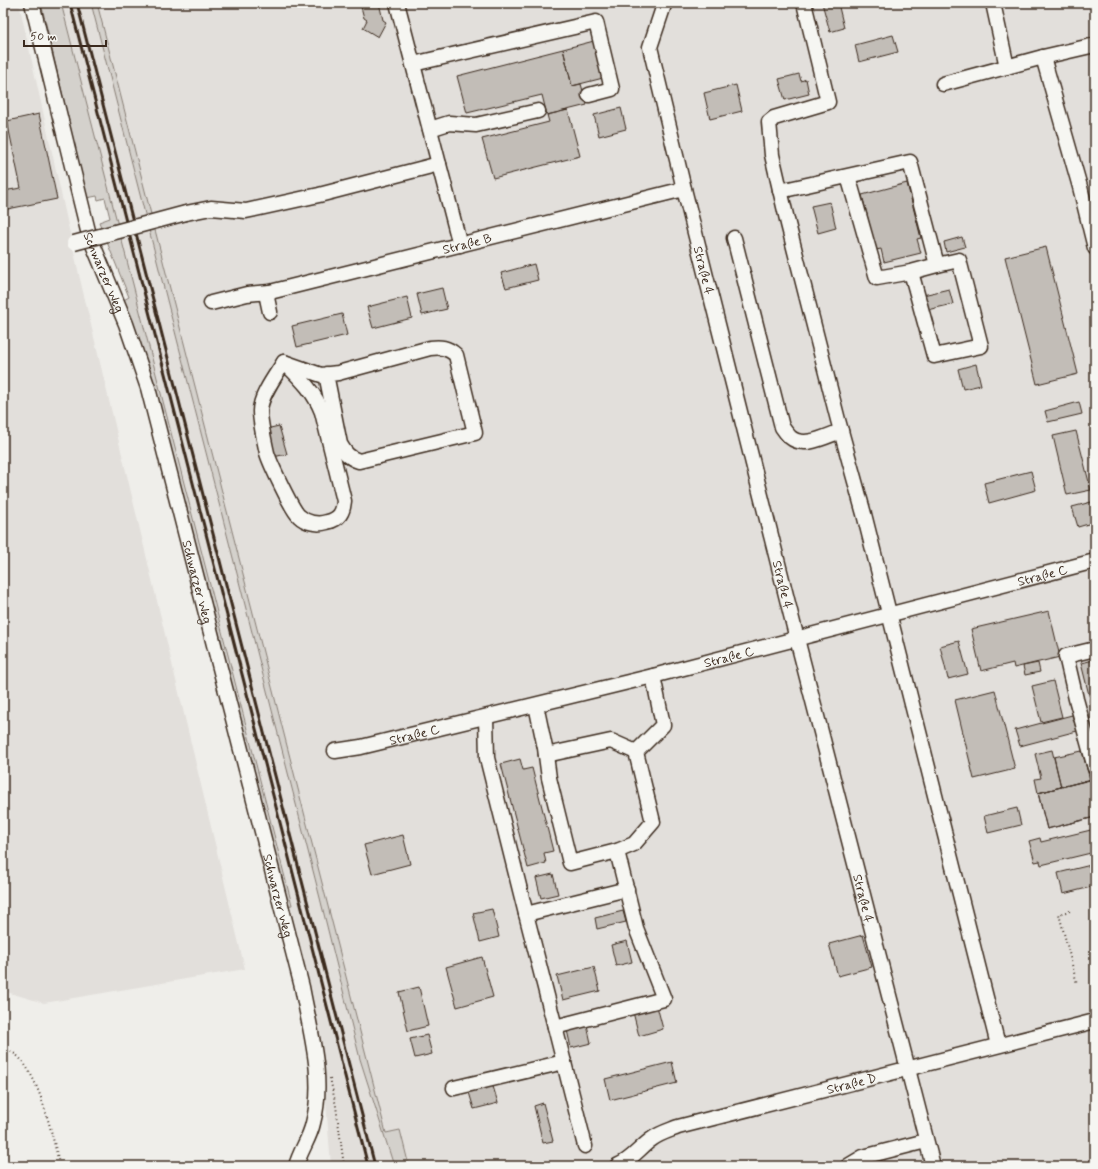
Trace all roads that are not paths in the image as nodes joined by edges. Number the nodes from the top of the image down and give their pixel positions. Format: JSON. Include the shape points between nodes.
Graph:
{"nodes":[{"id":1,"x":32,"y":3,"type":"edge"},
{"id":2,"x":397,"y":3,"type":"edge"},
{"id":3,"x":664,"y":3,"type":"edge"},
{"id":4,"x":804,"y":3,"type":"edge"},
{"id":5,"x":993,"y":3,"type":"edge"},
{"id":6,"x":1095,"y":45,"type":"edge"},
{"id":7,"x":1043,"y":57,"type":"junction"},
{"id":8,"x":413,"y":64,"type":"junction"},
{"id":9,"x":1007,"y":67,"type":"junction"},
{"id":10,"x":943,"y":84,"type":"dead end"},
{"id":11,"x":589,"y":96,"type":"dead end"},
{"id":12,"x":538,"y":111,"type":"dead end"},
{"id":13,"x":430,"y":129,"type":"junction"},
{"id":14,"x":439,"y":164,"type":"junction"},
{"id":15,"x":848,"y":176,"type":"junction"},
{"id":16,"x":684,"y":189,"type":"junction"},
{"id":17,"x":780,"y":191,"type":"junction"},
{"id":18,"x":734,"y":238,"type":"dead end"},
{"id":19,"x":74,"y":243,"type":"dead end"},
{"id":20,"x":460,"y":245,"type":"junction"},
{"id":21,"x":1095,"y":248,"type":"edge"},
{"id":22,"x":937,"y":265,"type":"junction"},
{"id":23,"x":910,"y":272,"type":"junction"},
{"id":24,"x":270,"y":292,"type":"junction"},
{"id":25,"x":211,"y":303,"type":"dead end"},
{"id":26,"x":270,"y":312,"type":"dead end"},
{"id":27,"x":284,"y":362,"type":"junction"},
{"id":28,"x":326,"y":374,"type":"junction"},
{"id":29,"x":841,"y":431,"type":"junction"},
{"id":30,"x":1095,"y":561,"type":"edge"},
{"id":31,"x":889,"y":614,"type":"junction"},
{"id":32,"x":797,"y":639,"type":"junction"},
{"id":33,"x":1095,"y":649,"type":"edge"},
{"id":34,"x":653,"y":676,"type":"junction"},
{"id":35,"x":536,"y":705,"type":"junction"},
{"id":36,"x":486,"y":717,"type":"junction"},
{"id":37,"x":335,"y":752,"type":"dead end"},
{"id":38,"x":636,"y":752,"type":"junction"},
{"id":39,"x":546,"y":755,"type":"junction"},
{"id":40,"x":1095,"y":768,"type":"edge"},
{"id":41,"x":618,"y":851,"type":"junction"},
{"id":42,"x":627,"y":889,"type":"junction"},
{"id":43,"x":526,"y":914,"type":"junction"},
{"id":44,"x":1095,"y":1021,"type":"edge"},
{"id":45,"x":555,"y":1027,"type":"junction"},
{"id":46,"x":998,"y":1045,"type":"junction"},
{"id":47,"x":564,"y":1062,"type":"junction"},
{"id":48,"x":907,"y":1068,"type":"junction"},
{"id":49,"x":454,"y":1088,"type":"dead end"},
{"id":50,"x":926,"y":1141,"type":"junction"},
{"id":51,"x":585,"y":1146,"type":"dead end"},
{"id":52,"x":296,"y":1166,"type":"edge"},
{"id":53,"x":617,"y":1166,"type":"edge"},
{"id":54,"x":848,"y":1166,"type":"edge"},
{"id":55,"x":933,"y":1166,"type":"edge"}],
"edges":[{"from":1,"to":52,"type":"street","name":"Schwarzer Weg","via":[[89,235],[126,324],[148,388],[302,987],[318,1081],[313,1125]]},
{"from":2,"to":8,"type":"street"},
{"from":3,"to":16,"type":"street","name":"Straße 4","via":[[650,47]]},
{"from":4,"to":17,"type":"street","via":[[828,102],[774,118],[769,122],[772,155]]},
{"from":5,"to":9,"type":"street"},
{"from":6,"to":7,"type":"street"},
{"from":7,"to":9,"type":"street"},
{"from":7,"to":21,"type":"street"},
{"from":8,"to":11,"type":"street","via":[[596,22],[612,89]]},
{"from":8,"to":13,"type":"street"},
{"from":9,"to":10,"type":"street"},
{"from":12,"to":13,"type":"street","via":[[476,125],[449,124]]},
{"from":13,"to":14,"type":"street"},
{"from":14,"to":19,"type":"street","bridge":true,"via":[[319,195],[246,210],[211,208],[186,213]]},
{"from":14,"to":20,"type":"street"},
{"from":15,"to":17,"type":"street"},
{"from":15,"to":22,"type":"street","via":[[910,162]]},
{"from":15,"to":23,"type":"street","via":[[877,278]]},
{"from":16,"to":20,"type":"street","name":"Straße B"},
{"from":16,"to":32,"type":"street","name":"Straße 4"},
{"from":17,"to":29,"type":"street"},
{"from":18,"to":29,"type":"street","via":[[782,427],[790,437],[799,441],[812,441]]},
{"from":20,"to":24,"type":"street","name":"Straße B"},
{"from":22,"to":23,"type":"street"},
{"from":22,"to":23,"type":"street","via":[[959,260],[981,346],[934,356]]},
{"from":24,"to":25,"type":"street","name":"Straße B","via":[[247,294]]},
{"from":24,"to":26,"type":"street","via":[[267,298]]},
{"from":27,"to":27,"type":"street","via":[[317,399],[322,412],[344,501],[343,512],[336,519],[327,522],[318,524],[299,516],[292,507],[267,454],[260,410],[264,396]]},
{"from":27,"to":28,"type":"street","via":[[321,375]]},
{"from":28,"to":28,"type":"street","via":[[430,348],[450,349],[456,354],[475,433],[359,461],[350,458],[340,444]]},
{"from":29,"to":31,"type":"street"},
{"from":30,"to":31,"type":"street","name":"Straße C"},
{"from":31,"to":32,"type":"street","name":"Straße C"},
{"from":31,"to":46,"type":"street"},
{"from":32,"to":34,"type":"street","name":"Straße C"},
{"from":32,"to":48,"type":"street","name":"Straße 4"},
{"from":33,"to":40,"type":"street","via":[[1066,656]]},
{"from":34,"to":35,"type":"street","name":"Straße C"},
{"from":34,"to":38,"type":"street","via":[[663,725]]},
{"from":35,"to":36,"type":"street","name":"Straße C"},
{"from":35,"to":39,"type":"street"},
{"from":36,"to":37,"type":"street","name":"Straße C"},
{"from":36,"to":43,"type":"street","via":[[487,758]]},
{"from":38,"to":39,"type":"street","via":[[611,741]]},
{"from":38,"to":41,"type":"street","via":[[653,822],[634,844]]},
{"from":39,"to":41,"type":"street","via":[[549,778],[570,863]]},
{"from":41,"to":42,"type":"street"},
{"from":42,"to":43,"type":"street"},
{"from":42,"to":45,"type":"street","via":[[636,928],[664,999]]},
{"from":43,"to":45,"type":"street"},
{"from":44,"to":46,"type":"street","name":"Straße D"},
{"from":45,"to":47,"type":"street"},
{"from":46,"to":48,"type":"street","name":"Straße D"},
{"from":47,"to":49,"type":"street"},
{"from":47,"to":51,"type":"street"},
{"from":48,"to":50,"type":"street","name":"Straße 4"},
{"from":48,"to":53,"type":"street","name":"Straße D","via":[[678,1127],[650,1140],[634,1156]]},
{"from":50,"to":54,"type":"street","via":[[863,1157]]},
{"from":50,"to":55,"type":"street","name":"Straße 4"}]}
